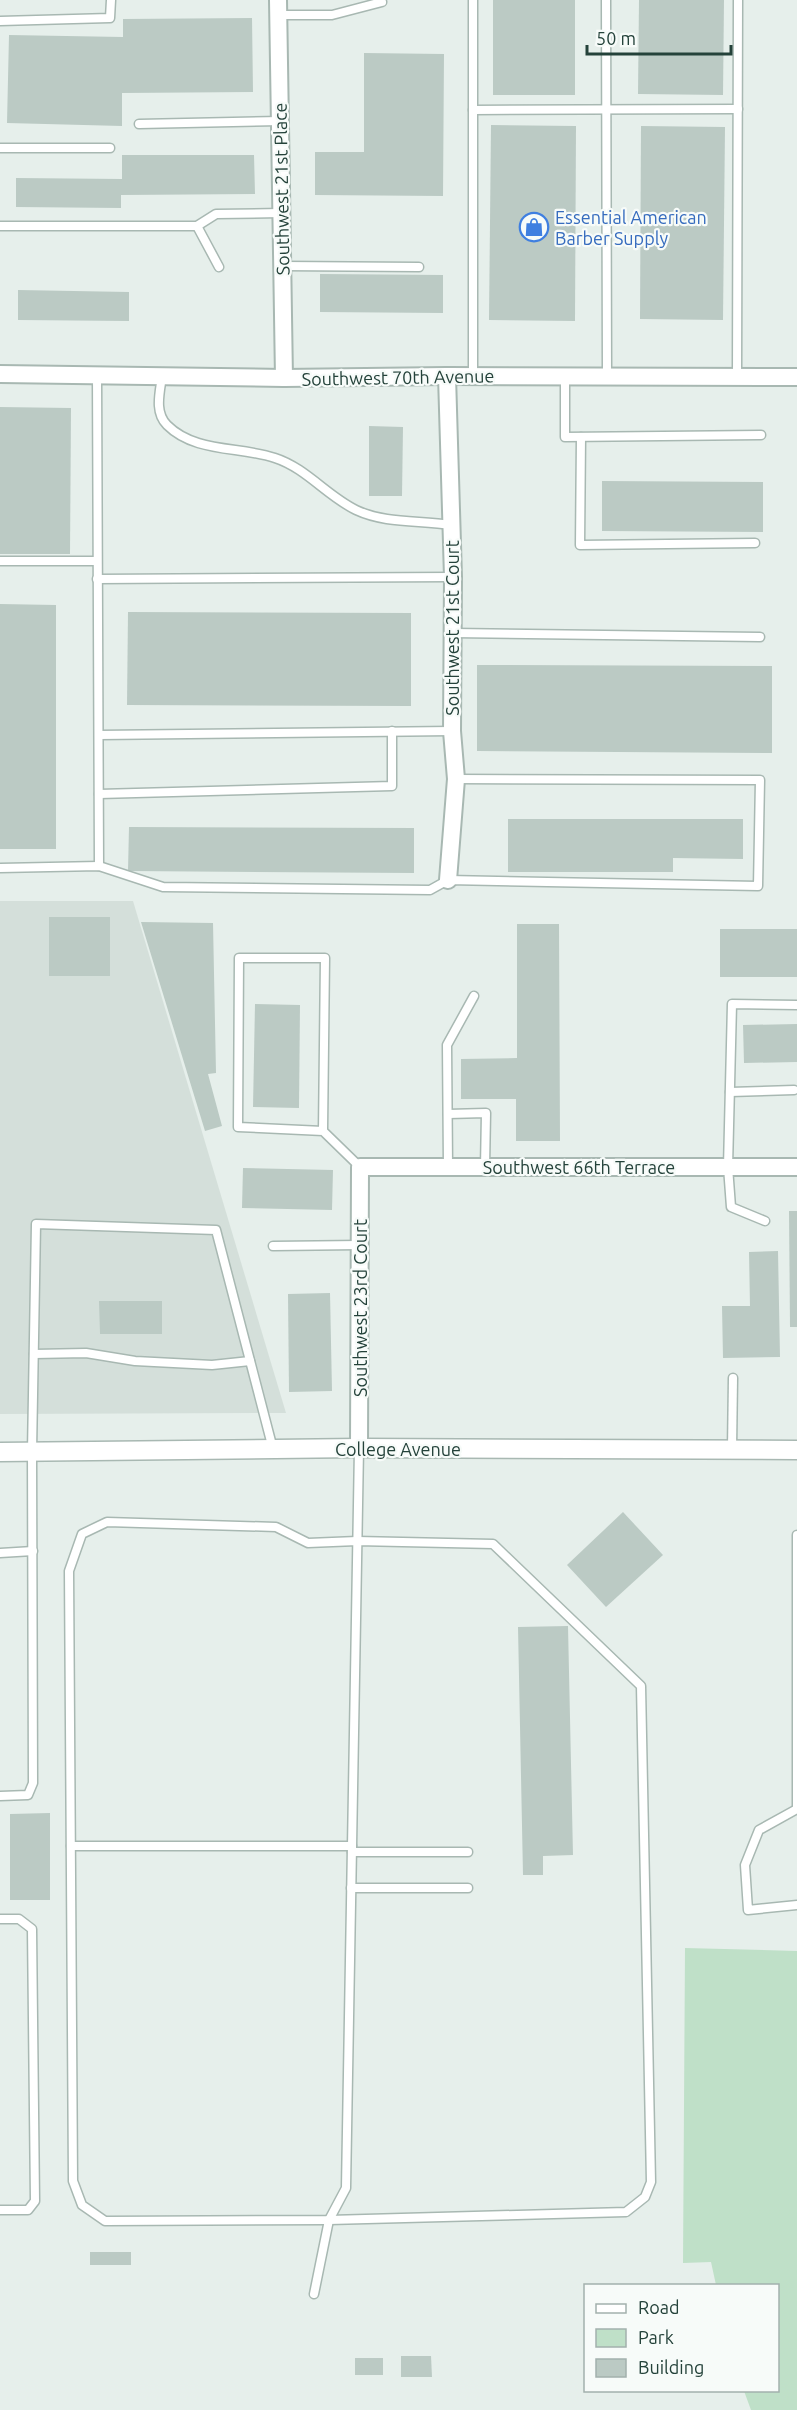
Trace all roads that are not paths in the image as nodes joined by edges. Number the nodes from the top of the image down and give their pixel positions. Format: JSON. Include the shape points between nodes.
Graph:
{"nodes":[{"id":1,"x":111,"y":0,"type":"edge"},
{"id":2,"x":473,"y":0,"type":"edge"},
{"id":3,"x":606,"y":0,"type":"edge"},
{"id":4,"x":738,"y":0,"type":"edge"},
{"id":5,"x":382,"y":2,"type":"dead end"},
{"id":6,"x":278,"y":8,"type":"edge"},
{"id":7,"x":0,"y":21,"type":"edge"},
{"id":8,"x":738,"y":109,"type":"junction"},
{"id":9,"x":473,"y":110,"type":"junction"},
{"id":10,"x":606,"y":111,"type":"junction"},
{"id":11,"x":280,"y":121,"type":"junction"},
{"id":12,"x":139,"y":124,"type":"dead end"},
{"id":13,"x":0,"y":148,"type":"edge"},
{"id":14,"x":110,"y":148,"type":"dead end"},
{"id":15,"x":281,"y":213,"type":"junction"},
{"id":16,"x":0,"y":226,"type":"edge"},
{"id":17,"x":197,"y":226,"type":"junction"},
{"id":18,"x":282,"y":266,"type":"junction"},
{"id":19,"x":219,"y":267,"type":"dead end"},
{"id":20,"x":419,"y":267,"type":"dead end"},
{"id":21,"x":0,"y":374,"type":"edge"},
{"id":22,"x":97,"y":375,"type":"junction"},
{"id":23,"x":162,"y":376,"type":"junction"},
{"id":24,"x":447,"y":376,"type":"junction"},
{"id":25,"x":473,"y":376,"type":"junction"},
{"id":26,"x":566,"y":376,"type":"junction"},
{"id":27,"x":607,"y":377,"type":"junction"},
{"id":28,"x":737,"y":377,"type":"junction"},
{"id":29,"x":797,"y":377,"type":"edge"},
{"id":30,"x":284,"y":378,"type":"junction"},
{"id":31,"x":760,"y":435,"type":"dead end"},
{"id":32,"x":581,"y":437,"type":"junction"},
{"id":33,"x":451,"y":525,"type":"junction"},
{"id":34,"x":755,"y":543,"type":"dead end"},
{"id":35,"x":0,"y":561,"type":"edge"},
{"id":36,"x":98,"y":561,"type":"junction"},
{"id":37,"x":453,"y":577,"type":"junction"},
{"id":38,"x":98,"y":579,"type":"junction"},
{"id":39,"x":453,"y":633,"type":"junction"},
{"id":40,"x":760,"y":637,"type":"dead end"},
{"id":41,"x":392,"y":731,"type":"junction"},
{"id":42,"x":452,"y":731,"type":"junction"},
{"id":43,"x":99,"y":735,"type":"junction"},
{"id":44,"x":456,"y":779,"type":"junction"},
{"id":45,"x":99,"y":794,"type":"junction"},
{"id":46,"x":99,"y":866,"type":"junction"},
{"id":47,"x":0,"y":868,"type":"edge"},
{"id":48,"x":448,"y":880,"type":"junction"},
{"id":49,"x":474,"y":996,"type":"dead end"},
{"id":50,"x":797,"y":1005,"type":"edge"},
{"id":51,"x":794,"y":1090,"type":"dead end"},
{"id":52,"x":730,"y":1092,"type":"junction"},
{"id":53,"x":448,"y":1114,"type":"junction"},
{"id":54,"x":323,"y":1131,"type":"junction"},
{"id":55,"x":360,"y":1167,"type":"junction"},
{"id":56,"x":448,"y":1167,"type":"junction"},
{"id":57,"x":486,"y":1167,"type":"junction"},
{"id":58,"x":728,"y":1167,"type":"junction"},
{"id":59,"x":797,"y":1167,"type":"edge"},
{"id":60,"x":765,"y":1221,"type":"dead end"},
{"id":61,"x":360,"y":1245,"type":"junction"},
{"id":62,"x":273,"y":1246,"type":"dead end"},
{"id":63,"x":34,"y":1354,"type":"junction"},
{"id":64,"x":250,"y":1361,"type":"junction"},
{"id":65,"x":733,"y":1378,"type":"dead end"},
{"id":66,"x":359,"y":1448,"type":"junction"},
{"id":67,"x":273,"y":1449,"type":"junction"},
{"id":68,"x":732,"y":1449,"type":"junction"},
{"id":69,"x":797,"y":1449,"type":"edge"},
{"id":70,"x":0,"y":1452,"type":"edge"},
{"id":71,"x":32,"y":1452,"type":"junction"},
{"id":72,"x":797,"y":1456,"type":"edge"},
{"id":73,"x":797,"y":1535,"type":"edge"},
{"id":74,"x":357,"y":1541,"type":"junction"},
{"id":75,"x":33,"y":1551,"type":"junction"},
{"id":76,"x":0,"y":1552,"type":"edge"},
{"id":77,"x":797,"y":1580,"type":"edge"},
{"id":78,"x":797,"y":1643,"type":"edge"},
{"id":79,"x":797,"y":1696,"type":"edge"},
{"id":80,"x":797,"y":1751,"type":"edge"},
{"id":81,"x":0,"y":1796,"type":"edge"},
{"id":82,"x":797,"y":1809,"type":"edge"},
{"id":83,"x":71,"y":1846,"type":"junction"},
{"id":84,"x":352,"y":1849,"type":"junction"},
{"id":85,"x":468,"y":1852,"type":"dead end"},
{"id":86,"x":351,"y":1888,"type":"junction"},
{"id":87,"x":468,"y":1888,"type":"dead end"},
{"id":88,"x":797,"y":1905,"type":"edge"},
{"id":89,"x":0,"y":1919,"type":"edge"},
{"id":90,"x":0,"y":2210,"type":"edge"},
{"id":91,"x":329,"y":2220,"type":"junction"},
{"id":92,"x":314,"y":2294,"type":"dead end"}],
"edges":[{"from":1,"to":7,"type":"lane","via":[[110,18]]},
{"from":2,"to":9,"type":"lane"},
{"from":3,"to":10,"type":"lane"},
{"from":4,"to":8,"type":"lane"},
{"from":5,"to":6,"type":"lane","via":[[332,15]]},
{"from":6,"to":11,"type":"street","name":"Southwest 21st Place"},
{"from":8,"to":10,"type":"lane"},
{"from":8,"to":28,"type":"lane"},
{"from":9,"to":10,"type":"lane"},
{"from":9,"to":25,"type":"lane"},
{"from":10,"to":27,"type":"lane"},
{"from":11,"to":12,"type":"lane"},
{"from":11,"to":15,"type":"street","name":"Southwest 21st Place"},
{"from":13,"to":14,"type":"lane"},
{"from":15,"to":17,"type":"lane","via":[[216,214]]},
{"from":15,"to":18,"type":"street","name":"Southwest 21st Place"},
{"from":16,"to":17,"type":"lane"},
{"from":17,"to":19,"type":"lane"},
{"from":18,"to":20,"type":"lane"},
{"from":18,"to":30,"type":"street","name":"Southwest 21st Place"},
{"from":21,"to":22,"type":"street","name":"Southwest 70th Avenue"},
{"from":22,"to":23,"type":"street","name":"Southwest 70th Avenue"},
{"from":22,"to":36,"type":"lane"},
{"from":23,"to":30,"type":"street","name":"Southwest 70th Avenue"},
{"from":23,"to":33,"type":"lane","via":[[159,412],[165,424],[190,441],[276,458],[300,470],[356,510],[393,521]]},
{"from":24,"to":25,"type":"street","name":"Southwest 70th Avenue"},
{"from":24,"to":30,"type":"street","name":"Southwest 70th Avenue"},
{"from":24,"to":33,"type":"street","name":"Southwest 21st Court"},
{"from":25,"to":26,"type":"street","name":"Southwest 70th Avenue"},
{"from":26,"to":27,"type":"street","name":"Southwest 70th Avenue"},
{"from":26,"to":32,"type":"lane","via":[[565,437]]},
{"from":27,"to":28,"type":"street","name":"Southwest 70th Avenue"},
{"from":28,"to":29,"type":"street","name":"Southwest 70th Avenue"},
{"from":31,"to":32,"type":"lane"},
{"from":32,"to":34,"type":"lane","via":[[580,545]]},
{"from":33,"to":37,"type":"street","name":"Southwest 21st Court"},
{"from":35,"to":36,"type":"lane"},
{"from":36,"to":38,"type":"lane"},
{"from":37,"to":38,"type":"lane"},
{"from":37,"to":39,"type":"street","name":"Southwest 21st Court"},
{"from":38,"to":43,"type":"lane"},
{"from":39,"to":40,"type":"lane"},
{"from":39,"to":42,"type":"street","name":"Southwest 21st Court"},
{"from":41,"to":42,"type":"lane"},
{"from":41,"to":43,"type":"lane"},
{"from":41,"to":45,"type":"lane","via":[[392,786]]},
{"from":42,"to":44,"type":"street","name":"Southwest 21st Court"},
{"from":43,"to":45,"type":"lane"},
{"from":44,"to":48,"type":"street","name":"Southwest 21st Court"},
{"from":44,"to":48,"type":"lane","via":[[760,780],[758,886]]},
{"from":45,"to":46,"type":"lane"},
{"from":46,"to":47,"type":"lane"},
{"from":46,"to":48,"type":"lane","via":[[163,887],[430,890]]},
{"from":49,"to":53,"type":"lane","via":[[447,1045]]},
{"from":50,"to":52,"type":"lane","via":[[732,1004]]},
{"from":51,"to":52,"type":"lane"},
{"from":52,"to":58,"type":"lane"},
{"from":53,"to":56,"type":"lane"},
{"from":53,"to":57,"type":"lane","via":[[486,1113]]},
{"from":54,"to":54,"type":"lane","via":[[238,1127],[239,958],[325,958]]},
{"from":54,"to":55,"type":"lane"},
{"from":55,"to":56,"type":"street","name":"Southwest 66th Terrace"},
{"from":55,"to":61,"type":"street","name":"Southwest 23rd Court"},
{"from":56,"to":57,"type":"street","name":"Southwest 66th Terrace"},
{"from":57,"to":58,"type":"street","name":"Southwest 66th Terrace"},
{"from":58,"to":59,"type":"street","name":"Southwest 66th Terrace"},
{"from":58,"to":60,"type":"lane","via":[[731,1207]]},
{"from":61,"to":62,"type":"lane"},
{"from":61,"to":66,"type":"street","name":"Southwest 23rd Court"},
{"from":63,"to":64,"type":"lane","via":[[86,1353],[135,1361],[212,1365]]},
{"from":63,"to":64,"type":"lane","via":[[36,1224],[216,1230]]},
{"from":63,"to":71,"type":"lane"},
{"from":64,"to":67,"type":"lane"},
{"from":65,"to":68,"type":"lane"},
{"from":66,"to":67,"type":"street","name":"College Avenue"},
{"from":66,"to":68,"type":"street","name":"College Avenue"},
{"from":66,"to":74,"type":"lane"},
{"from":67,"to":71,"type":"street","name":"College Avenue"},
{"from":68,"to":69,"type":"street","name":"College Avenue"},
{"from":69,"to":72,"type":"lane"},
{"from":70,"to":71,"type":"street","name":"College Avenue"},
{"from":71,"to":75,"type":"lane"},
{"from":73,"to":77,"type":"lane"},
{"from":74,"to":83,"type":"lane","via":[[308,1543],[276,1527],[107,1522],[82,1534],[69,1571]]},
{"from":74,"to":84,"type":"lane"},
{"from":74,"to":91,"type":"lane","via":[[493,1544],[641,1686],[651,2182],[645,2197],[626,2212]]},
{"from":75,"to":76,"type":"lane"},
{"from":75,"to":81,"type":"lane","via":[[33,1783],[28,1795]]},
{"from":77,"to":78,"type":"lane"},
{"from":78,"to":79,"type":"lane"},
{"from":79,"to":80,"type":"lane"},
{"from":80,"to":82,"type":"lane"},
{"from":82,"to":88,"type":"lane","via":[[759,1830],[745,1865],[748,1910]]},
{"from":83,"to":84,"type":"lane"},
{"from":83,"to":91,"type":"lane","via":[[73,2181],[82,2205],[105,2221]]},
{"from":84,"to":85,"type":"lane"},
{"from":84,"to":86,"type":"lane"},
{"from":86,"to":87,"type":"lane"},
{"from":86,"to":91,"type":"lane","via":[[346,2188]]},
{"from":89,"to":90,"type":"lane","via":[[18,1919],[32,1929],[34,2201],[28,2210]]},
{"from":91,"to":92,"type":"lane"}]}
